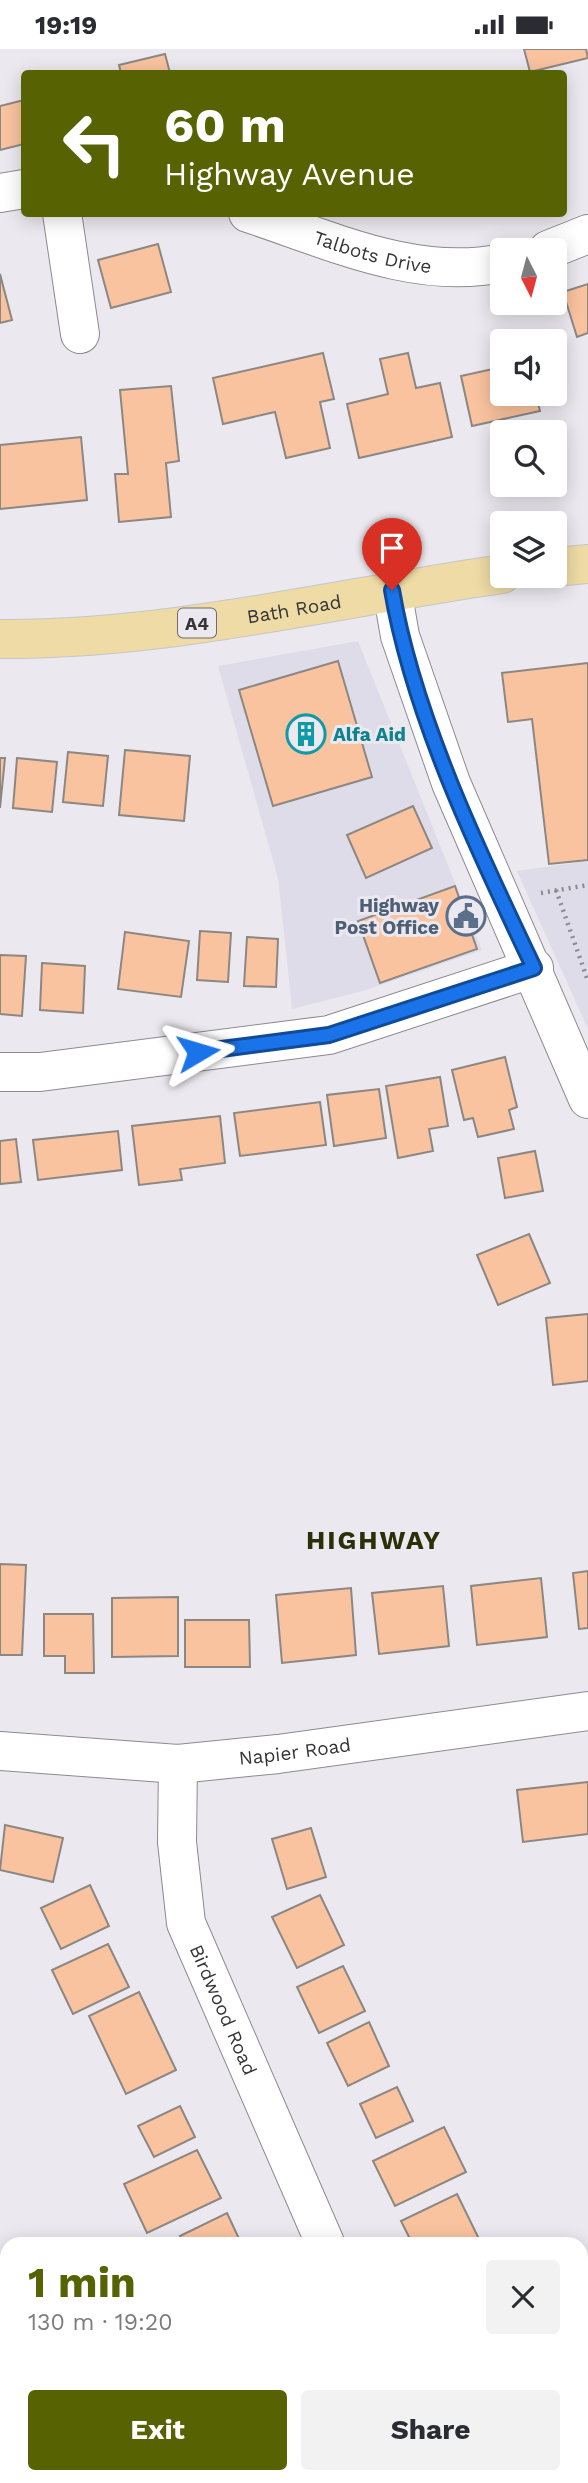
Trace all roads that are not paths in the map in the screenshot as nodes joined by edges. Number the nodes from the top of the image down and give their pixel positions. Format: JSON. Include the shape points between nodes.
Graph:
{"nodes":[{"id":1,"x":21,"y":190,"type":"edge"},
{"id":2,"x":0,"y":193,"type":"edge"},
{"id":3,"x":63,"y":217,"type":"edge"},
{"id":4,"x":260,"y":217,"type":"edge"},
{"id":5,"x":588,"y":234,"type":"edge"},
{"id":6,"x":567,"y":242,"type":"edge"},
{"id":7,"x":490,"y":265,"type":"edge"},
{"id":8,"x":80,"y":334,"type":"dead end"},
{"id":9,"x":588,"y":564,"type":"edge"},
{"id":10,"x":567,"y":565,"type":"edge"},
{"id":11,"x":490,"y":576,"type":"edge"},
{"id":12,"x":392,"y":590,"type":"junction"},
{"id":13,"x":0,"y":639,"type":"edge"},
{"id":14,"x":534,"y":968,"type":"junction"},
{"id":15,"x":0,"y":1072,"type":"edge"},
{"id":16,"x":588,"y":1099,"type":"edge"},
{"id":17,"x":588,"y":1711,"type":"edge"},
{"id":18,"x":0,"y":1751,"type":"edge"},
{"id":19,"x":178,"y":1764,"type":"junction"},
{"id":20,"x":322,"y":2237,"type":"edge"}],
"edges":[{"from":1,"to":2,"type":"street"},
{"from":3,"to":8,"type":"street"},
{"from":4,"to":7,"type":"street","name":"Talbots Drive","via":[[404,264]]},
{"from":5,"to":6,"type":"street"},
{"from":9,"to":10,"type":"main road"},
{"from":11,"to":12,"type":"main road","name":"Bath Road","number":"A4"},
{"from":12,"to":13,"type":"main road","name":"Bath Road","number":"A4","via":[[213,622],[50,639]]},
{"from":12,"to":14,"type":"street","via":[[400,636],[451,783]]},
{"from":14,"to":15,"type":"street","via":[[329,1035],[40,1072]]},
{"from":14,"to":16,"type":"street"},
{"from":17,"to":19,"type":"street","name":"Napier Road"},
{"from":18,"to":19,"type":"street","name":"Napier Road"},
{"from":19,"to":20,"type":"street","name":"Birdwood Road","via":[[177,1842],[187,1923]]}]}
